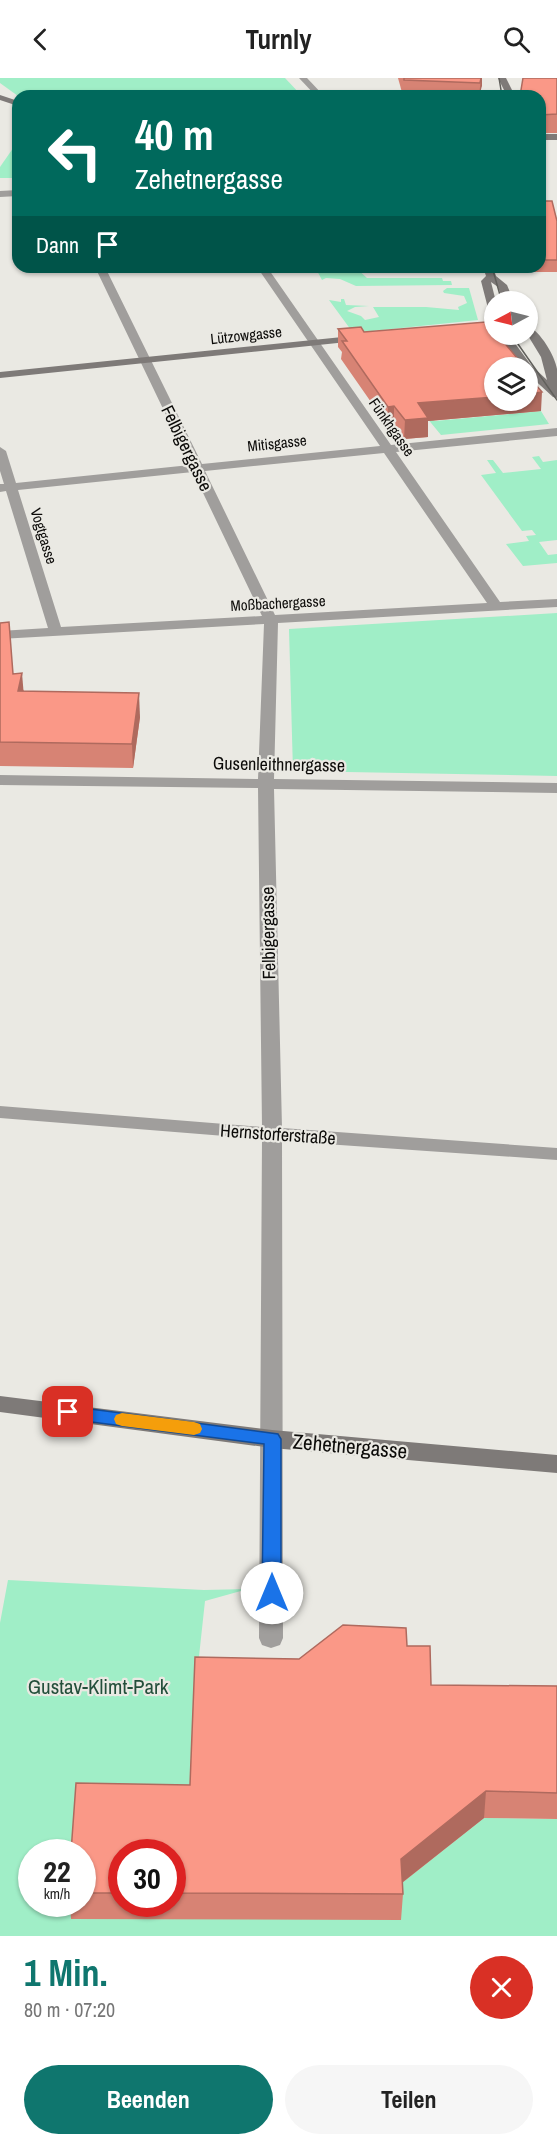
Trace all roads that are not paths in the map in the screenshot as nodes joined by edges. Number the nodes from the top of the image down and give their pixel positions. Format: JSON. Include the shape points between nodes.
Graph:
{"nodes":[{"id":1,"x":303,"y":78,"type":"edge"},
{"id":2,"x":314,"y":90,"type":"edge"},
{"id":3,"x":103,"y":273,"type":"edge"},
{"id":4,"x":266,"y":273,"type":"edge"},
{"id":5,"x":489,"y":273,"type":"edge"},
{"id":6,"x":490,"y":273,"type":"edge"},
{"id":7,"x":489,"y":291,"type":"edge"},
{"id":8,"x":504,"y":291,"type":"edge"},
{"id":9,"x":484,"y":325,"type":"edge"},
{"id":10,"x":446,"y":330,"type":"edge"},
{"id":11,"x":375,"y":337,"type":"edge"},
{"id":12,"x":315,"y":343,"type":"junction"},
{"id":13,"x":538,"y":343,"type":"edge"},
{"id":14,"x":510,"y":345,"type":"edge"},
{"id":15,"x":520,"y":357,"type":"edge"},
{"id":16,"x":144,"y":360,"type":"junction"},
{"id":17,"x":0,"y":375,"type":"edge"},
{"id":18,"x":538,"y":377,"type":"edge"},
{"id":19,"x":555,"y":392,"type":"edge"},
{"id":20,"x":557,"y":432,"type":"edge"},
{"id":21,"x":387,"y":449,"type":"junction"},
{"id":22,"x":0,"y":451,"type":"edge"},
{"id":23,"x":196,"y":468,"type":"junction"},
{"id":24,"x":6,"y":488,"type":"edge"},
{"id":25,"x":557,"y":603,"type":"edge"},
{"id":26,"x":496,"y":606,"type":"junction"},
{"id":27,"x":271,"y":620,"type":"junction"},
{"id":28,"x":56,"y":632,"type":"junction"},
{"id":29,"x":0,"y":635,"type":"edge"},
{"id":30,"x":0,"y":780,"type":"edge"},
{"id":31,"x":266,"y":783,"type":"junction"},
{"id":32,"x":557,"y":788,"type":"edge"},
{"id":33,"x":0,"y":1112,"type":"edge"},
{"id":34,"x":272,"y":1134,"type":"junction"},
{"id":35,"x":557,"y":1154,"type":"edge"},
{"id":36,"x":0,"y":1404,"type":"edge"},
{"id":37,"x":272,"y":1439,"type":"junction"},
{"id":38,"x":557,"y":1464,"type":"edge"},
{"id":39,"x":271,"y":1638,"type":"dead end"}],
"edges":[{"from":1,"to":2,"type":"street"},
{"from":3,"to":16,"type":"street","name":"Felbigergasse"},
{"from":4,"to":12,"type":"street","name":"Fünkhgasse"},
{"from":5,"to":7,"type":"street"},
{"from":6,"to":8,"type":"street"},
{"from":9,"to":10,"type":"street"},
{"from":11,"to":12,"type":"street","name":"Lützowgasse"},
{"from":12,"to":16,"type":"street","name":"Lützowgasse"},
{"from":12,"to":21,"type":"street","name":"Fünkhgasse"},
{"from":13,"to":19,"type":"street","via":[[550,360]]},
{"from":14,"to":15,"type":"street"},
{"from":16,"to":17,"type":"street","name":"Lützowgasse"},
{"from":16,"to":23,"type":"street","name":"Felbigergasse"},
{"from":18,"to":19,"type":"street"},
{"from":20,"to":21,"type":"street","name":"Mitisgasse"},
{"from":21,"to":23,"type":"street","name":"Mitisgasse"},
{"from":21,"to":26,"type":"street","name":"Fünkhgasse"},
{"from":22,"to":24,"type":"street","name":"Vogtgasse"},
{"from":23,"to":24,"type":"street","name":"Mitisgasse"},
{"from":23,"to":27,"type":"street","name":"Felbigergasse"},
{"from":24,"to":28,"type":"street","name":"Vogtgasse"},
{"from":25,"to":26,"type":"street","name":"Moßbachergasse"},
{"from":26,"to":27,"type":"street","name":"Moßbachergasse"},
{"from":27,"to":28,"type":"street","name":"Moßbachergasse"},
{"from":27,"to":31,"type":"street","name":"Felbigergasse"},
{"from":28,"to":29,"type":"street","name":"Moßbachergasse"},
{"from":30,"to":31,"type":"street","name":"Gusenleithnergasse"},
{"from":31,"to":32,"type":"street","name":"Gusenleithnergasse"},
{"from":31,"to":34,"type":"street","name":"Felbigergasse"},
{"from":33,"to":34,"type":"street","name":"Hernstorferstraße"},
{"from":34,"to":35,"type":"street","name":"Hernstorferstraße"},
{"from":34,"to":37,"type":"street","name":"Felbigergasse"},
{"from":36,"to":37,"type":"street","name":"Zehetnergasse"},
{"from":37,"to":38,"type":"street","name":"Zehetnergasse"},
{"from":37,"to":39,"type":"street","name":"Felbigergasse"}]}
